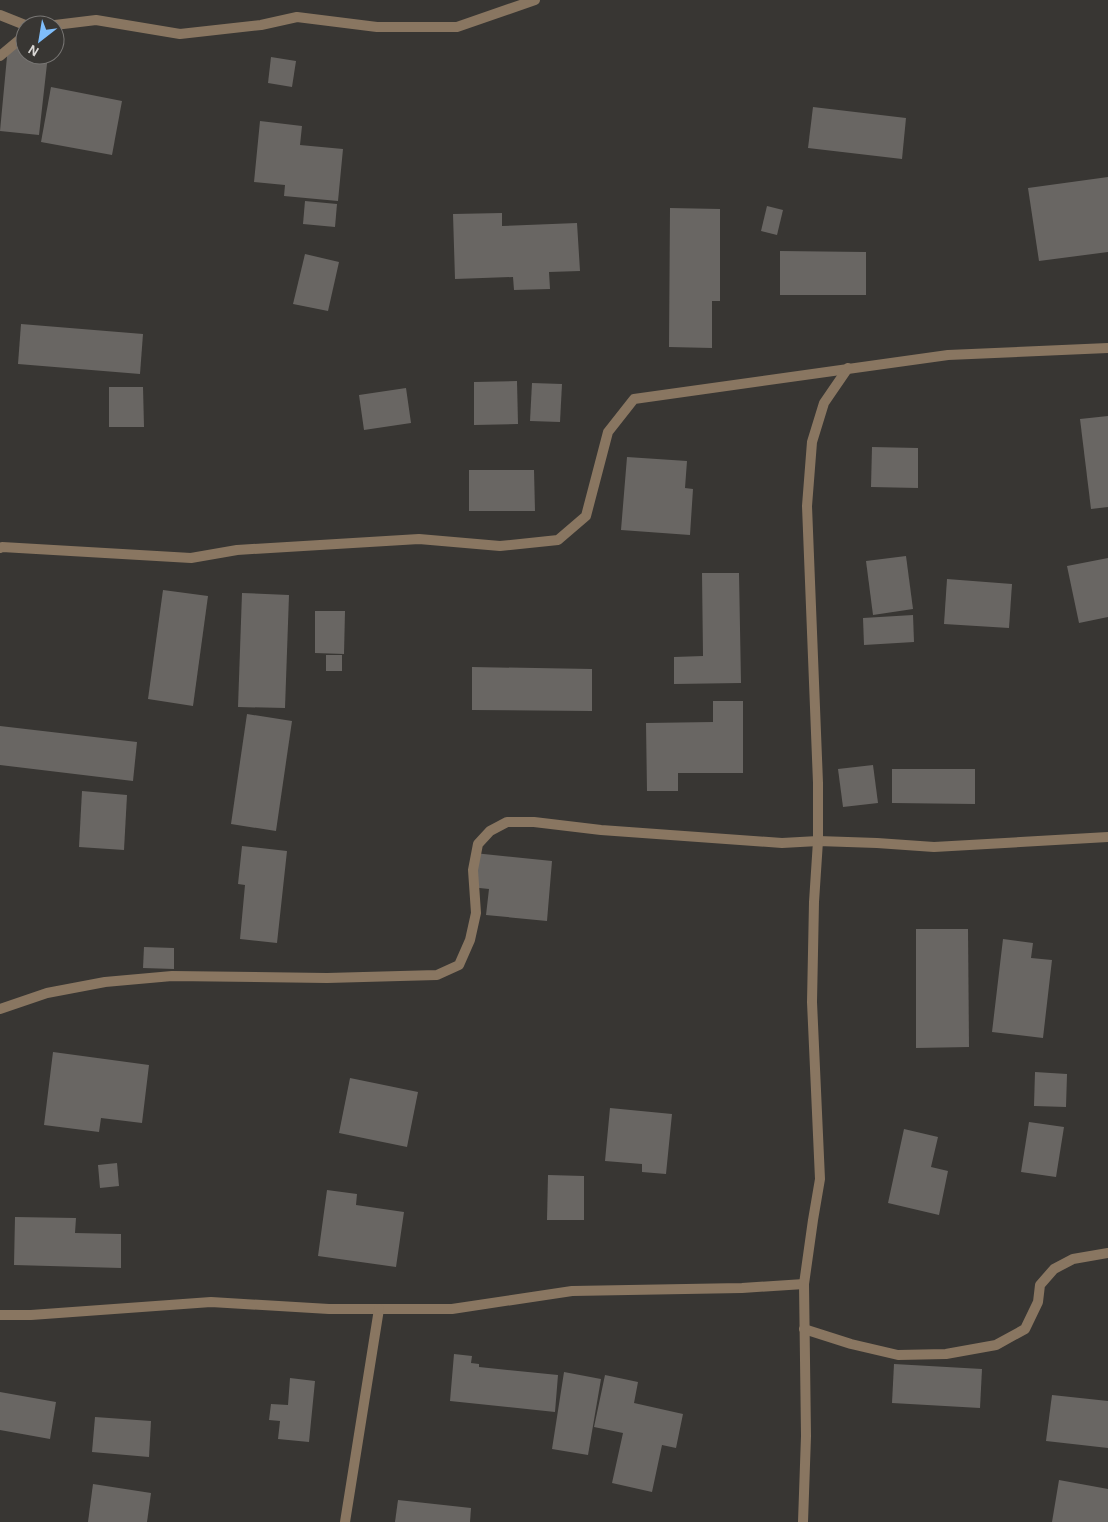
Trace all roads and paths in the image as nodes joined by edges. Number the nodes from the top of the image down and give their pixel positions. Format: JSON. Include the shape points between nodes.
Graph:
{"nodes":[{"id":1,"x":535,"y":0,"type":"edge"},
{"id":2,"x":0,"y":16,"type":"edge"},
{"id":3,"x":15,"y":21,"type":"edge"},
{"id":4,"x":65,"y":24,"type":"edge"},
{"id":5,"x":15,"y":43,"type":"edge"},
{"id":6,"x":0,"y":56,"type":"edge"},
{"id":7,"x":1108,"y":348,"type":"edge"},
{"id":8,"x":848,"y":368,"type":"junction"},
{"id":9,"x":0,"y":548,"type":"edge"},
{"id":10,"x":1108,"y":837,"type":"edge"},
{"id":11,"x":818,"y":842,"type":"junction"},
{"id":12,"x":0,"y":1009,"type":"edge"},
{"id":13,"x":1108,"y":1253,"type":"edge"},
{"id":14,"x":804,"y":1284,"type":"junction"},
{"id":15,"x":378,"y":1309,"type":"junction"},
{"id":16,"x":0,"y":1315,"type":"edge"},
{"id":17,"x":804,"y":1328,"type":"junction"},
{"id":18,"x":345,"y":1522,"type":"edge"},
{"id":19,"x":803,"y":1522,"type":"edge"}],
"edges":[{"from":1,"to":4,"type":"street","via":[[457,27],[377,27],[297,17],[260,25],[180,34],[96,20]]},
{"from":2,"to":3,"type":"street"},
{"from":5,"to":6,"type":"street"},
{"from":7,"to":8,"type":"street","via":[[948,354]]},
{"from":8,"to":9,"type":"street","via":[[634,399],[608,432],[586,516],[558,540],[500,546],[419,539],[237,550],[190,558]]},
{"from":8,"to":11,"type":"street","via":[[824,403],[812,442],[807,506],[818,763]]},
{"from":10,"to":11,"type":"street","via":[[934,847]]},
{"from":11,"to":12,"type":"street","via":[[782,843],[507,822],[490,831],[478,844],[473,870],[476,913],[470,940],[459,965],[437,975],[327,978],[172,976],[106,982],[47,993]]},
{"from":11,"to":14,"type":"street","via":[[812,1002],[820,1179]]},
{"from":13,"to":17,"type":"street","via":[[1073,1259],[1054,1269],[1040,1285],[1038,1302],[1025,1329],[996,1345],[946,1354],[898,1355]]},
{"from":14,"to":15,"type":"street","via":[[572,1291],[452,1309]]},
{"from":14,"to":17,"type":"street"},
{"from":15,"to":16,"type":"street","via":[[211,1302]]},
{"from":15,"to":18,"type":"street"},
{"from":17,"to":19,"type":"street","via":[[806,1436]]}]}
